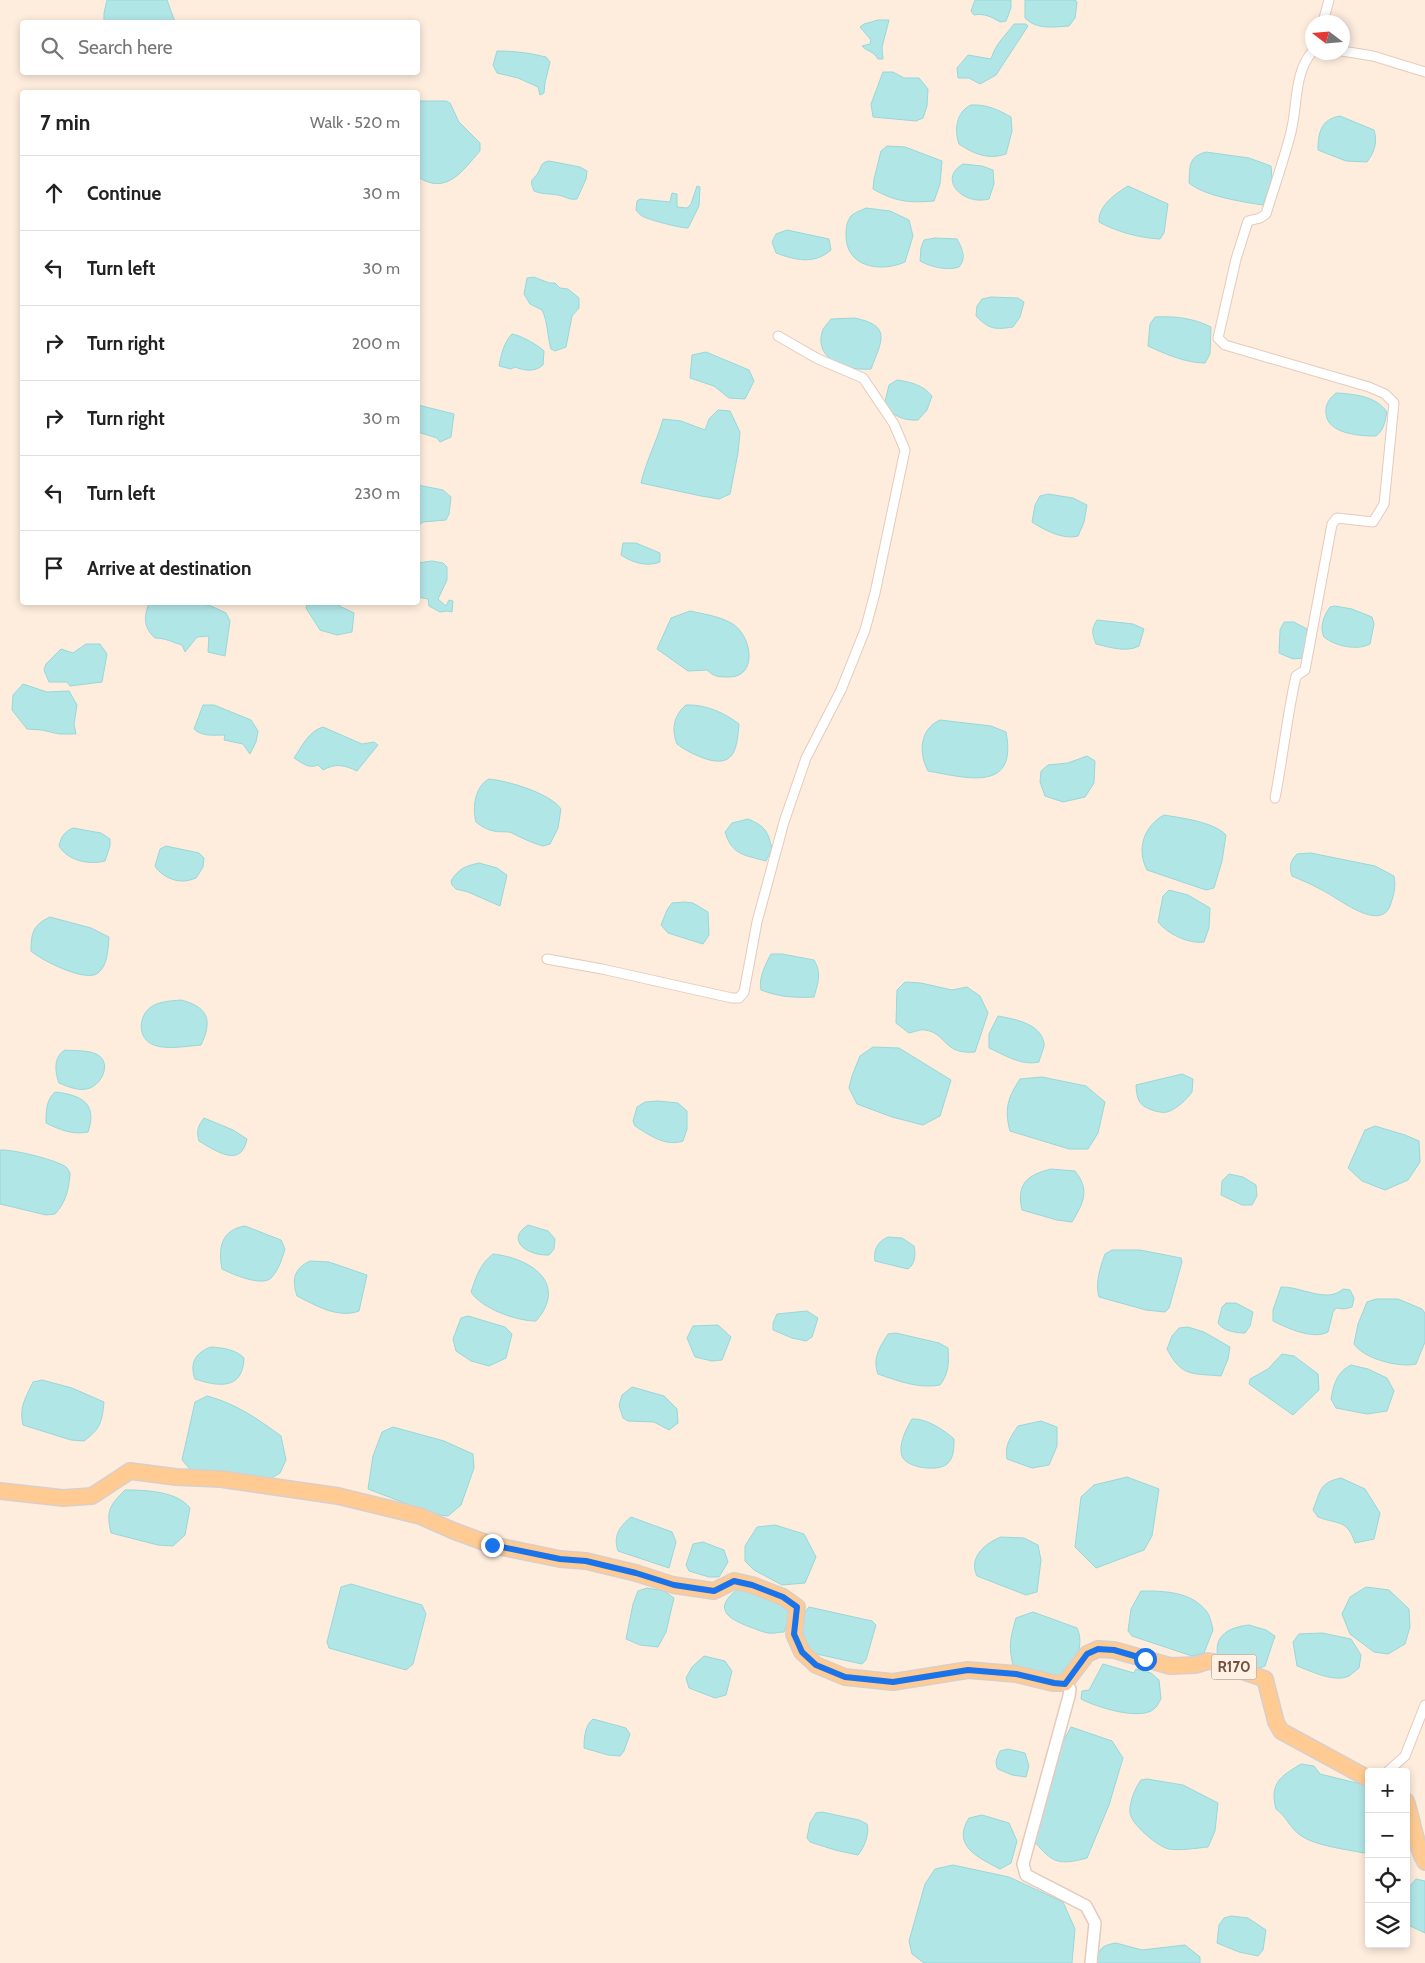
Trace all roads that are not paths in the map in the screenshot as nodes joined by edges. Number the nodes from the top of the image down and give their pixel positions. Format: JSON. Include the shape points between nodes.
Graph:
{"nodes":[{"id":1,"x":1329,"y":0,"type":"edge"},
{"id":2,"x":1326,"y":15,"type":"edge"},
{"id":3,"x":1350,"y":52,"type":"edge"},
{"id":4,"x":1307,"y":60,"type":"edge"},
{"id":5,"x":1425,"y":72,"type":"edge"},
{"id":6,"x":778,"y":336,"type":"dead end"},
{"id":7,"x":1275,"y":798,"type":"dead end"},
{"id":8,"x":547,"y":959,"type":"dead end"},
{"id":9,"x":0,"y":1491,"type":"edge"},
{"id":10,"x":1065,"y":1684,"type":"junction"},
{"id":11,"x":1425,"y":1705,"type":"edge"},
{"id":12,"x":1392,"y":1768,"type":"edge"},
{"id":13,"x":1365,"y":1777,"type":"edge"},
{"id":14,"x":1410,"y":1811,"type":"edge"},
{"id":15,"x":1425,"y":1862,"type":"edge"},
{"id":16,"x":1091,"y":1963,"type":"edge"}],
"edges":[{"from":1,"to":2,"type":"street"},
{"from":3,"to":5,"type":"street"},
{"from":4,"to":7,"type":"street","via":[[1300,77],[1291,134],[1266,214],[1248,221],[1218,338],[1225,345],[1370,388],[1394,403],[1381,511],[1373,522],[1337,518],[1332,524],[1305,670],[1296,676],[1289,707]]},
{"from":6,"to":8,"type":"street","via":[[818,359],[863,378],[894,424],[905,450],[866,630],[841,690],[806,758],[784,822],[759,912],[744,992],[739,998],[732,998]]},
{"from":9,"to":10,"type":"main road","via":[[63,1498],[92,1496],[130,1471],[338,1496],[420,1516],[492,1545],[586,1561],[674,1585],[714,1591],[734,1581],[752,1585],[783,1597],[797,1607],[794,1634],[802,1652],[816,1665],[845,1677],[893,1682],[968,1670],[1016,1674]]},
{"from":10,"to":13,"type":"main road","number":"R170","via":[[1087,1654],[1098,1649],[1114,1650],[1170,1666],[1208,1662],[1248,1672],[1265,1679],[1276,1722],[1282,1731]]},
{"from":10,"to":16,"type":"street","via":[[1070,1689],[1069,1696],[1023,1864],[1026,1875],[1086,1906],[1095,1923]]},
{"from":11,"to":12,"type":"street","via":[[1405,1756]]},
{"from":14,"to":15,"type":"main road","via":[[1419,1851]]}]}
